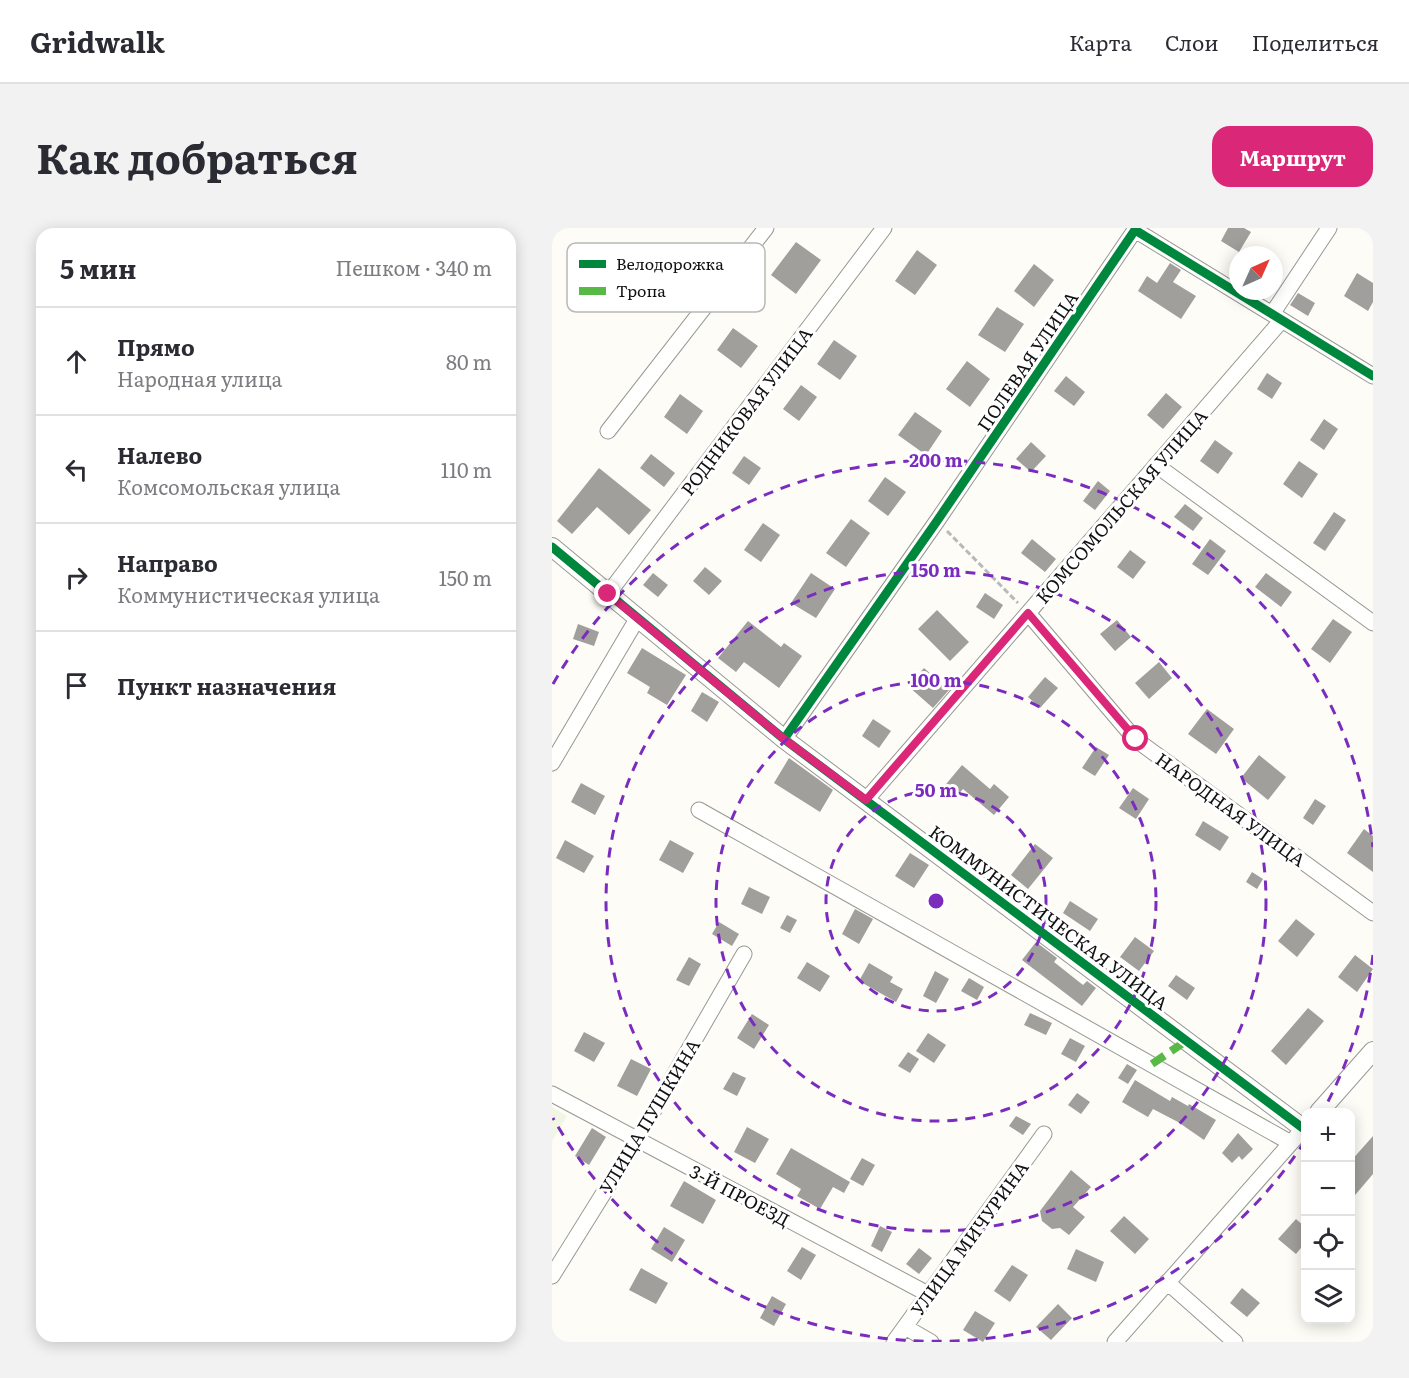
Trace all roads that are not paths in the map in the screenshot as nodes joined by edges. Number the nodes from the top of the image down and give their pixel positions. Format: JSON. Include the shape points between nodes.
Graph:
{"nodes":[{"id":1,"x":766,"y":228,"type":"edge"},
{"id":2,"x":884,"y":228,"type":"edge"},
{"id":3,"x":1329,"y":228,"type":"edge"},
{"id":4,"x":754,"y":243,"type":"edge"},
{"id":5,"x":701,"y":312,"type":"edge"},
{"id":6,"x":1277,"y":317,"type":"junction"},
{"id":7,"x":1373,"y":376,"type":"edge"},
{"id":8,"x":608,"y":431,"type":"dead end"},
{"id":9,"x":1156,"y":465,"type":"junction"},
{"id":10,"x":552,"y":547,"type":"edge"},
{"id":11,"x":608,"y":594,"type":"junction"},
{"id":12,"x":1028,"y":613,"type":"junction"},
{"id":13,"x":637,"y":619,"type":"junction"},
{"id":14,"x":1373,"y":623,"type":"edge"},
{"id":15,"x":784,"y":739,"type":"junction"},
{"id":16,"x":552,"y":764,"type":"edge"},
{"id":17,"x":866,"y":800,"type":"junction"},
{"id":18,"x":699,"y":810,"type":"dead end"},
{"id":19,"x":1373,"y":913,"type":"edge"},
{"id":20,"x":744,"y":954,"type":"dead end"},
{"id":21,"x":1373,"y":1051,"type":"edge"},
{"id":22,"x":552,"y":1094,"type":"edge"},
{"id":23,"x":1322,"y":1108,"type":"edge"},
{"id":24,"x":1301,"y":1125,"type":"edge"},
{"id":25,"x":1301,"y":1132,"type":"edge"},
{"id":26,"x":1044,"y":1134,"type":"dead end"},
{"id":27,"x":636,"y":1140,"type":"junction"},
{"id":28,"x":1290,"y":1143,"type":"junction"},
{"id":29,"x":552,"y":1276,"type":"edge"},
{"id":30,"x":1167,"y":1282,"type":"junction"},
{"id":31,"x":928,"y":1294,"type":"junction"},
{"id":32,"x":905,"y":1326,"type":"junction"},
{"id":33,"x":894,"y":1342,"type":"edge"},
{"id":34,"x":931,"y":1342,"type":"edge"},
{"id":35,"x":1115,"y":1342,"type":"edge"},
{"id":36,"x":1235,"y":1342,"type":"edge"}],
"edges":[{"from":1,"to":4,"type":"street"},
{"from":2,"to":11,"type":"street","name":"РОДНИКОВАЯ УЛИЦА"},
{"from":3,"to":6,"type":"street","name":"КОМСОМОЛЬСКАЯ УЛИЦА"},
{"from":5,"to":8,"type":"street"},
{"from":6,"to":7,"type":"street","name":"ПОЛЕВАЯ УЛИЦА"},
{"from":6,"to":9,"type":"street","name":"КОМСОМОЛЬСКАЯ УЛИЦА"},
{"from":6,"to":15,"type":"street","name":"ПОЛЕВАЯ УЛИЦА","via":[[1135,230]]},
{"from":9,"to":12,"type":"street","name":"КОМСОМОЛЬСКАЯ УЛИЦА"},
{"from":9,"to":14,"type":"street"},
{"from":10,"to":11,"type":"street","name":"КОММУНИСТИЧЕСКАЯ УЛИЦА"},
{"from":11,"to":13,"type":"street","name":"КОММУНИСТИЧЕСКАЯ УЛИЦА"},
{"from":12,"to":17,"type":"street","name":"КОМСОМОЛЬСКАЯ УЛИЦА"},
{"from":12,"to":19,"type":"street","name":"НАРОДНАЯ УЛИЦА","via":[[1136,739]]},
{"from":13,"to":15,"type":"street","name":"КОММУНИСТИЧЕСКАЯ УЛИЦА"},
{"from":13,"to":16,"type":"street"},
{"from":15,"to":17,"type":"street","name":"КОММУНИСТИЧЕСКАЯ УЛИЦА"},
{"from":17,"to":24,"type":"street","name":"КОММУНИСТИЧЕСКАЯ УЛИЦА"},
{"from":18,"to":28,"type":"street"},
{"from":20,"to":27,"type":"street","name":"УЛИЦА ПУШКИНА"},
{"from":21,"to":23,"type":"street"},
{"from":22,"to":27,"type":"street","name":"3-Й ПРОЕЗД"},
{"from":25,"to":28,"type":"street"},
{"from":26,"to":31,"type":"street","name":"УЛИЦА МИЧУРИНА"},
{"from":27,"to":29,"type":"street","name":"УЛИЦА ПУШКИНА"},
{"from":27,"to":31,"type":"street","name":"3-Й ПРОЕЗД"},
{"from":28,"to":30,"type":"street"},
{"from":30,"to":35,"type":"street"},
{"from":30,"to":36,"type":"street"},
{"from":31,"to":32,"type":"street","name":"УЛИЦА МИЧУРИНА"},
{"from":32,"to":33,"type":"street","name":"УЛИЦА МИЧУРИНА"},
{"from":32,"to":34,"type":"street"}]}
